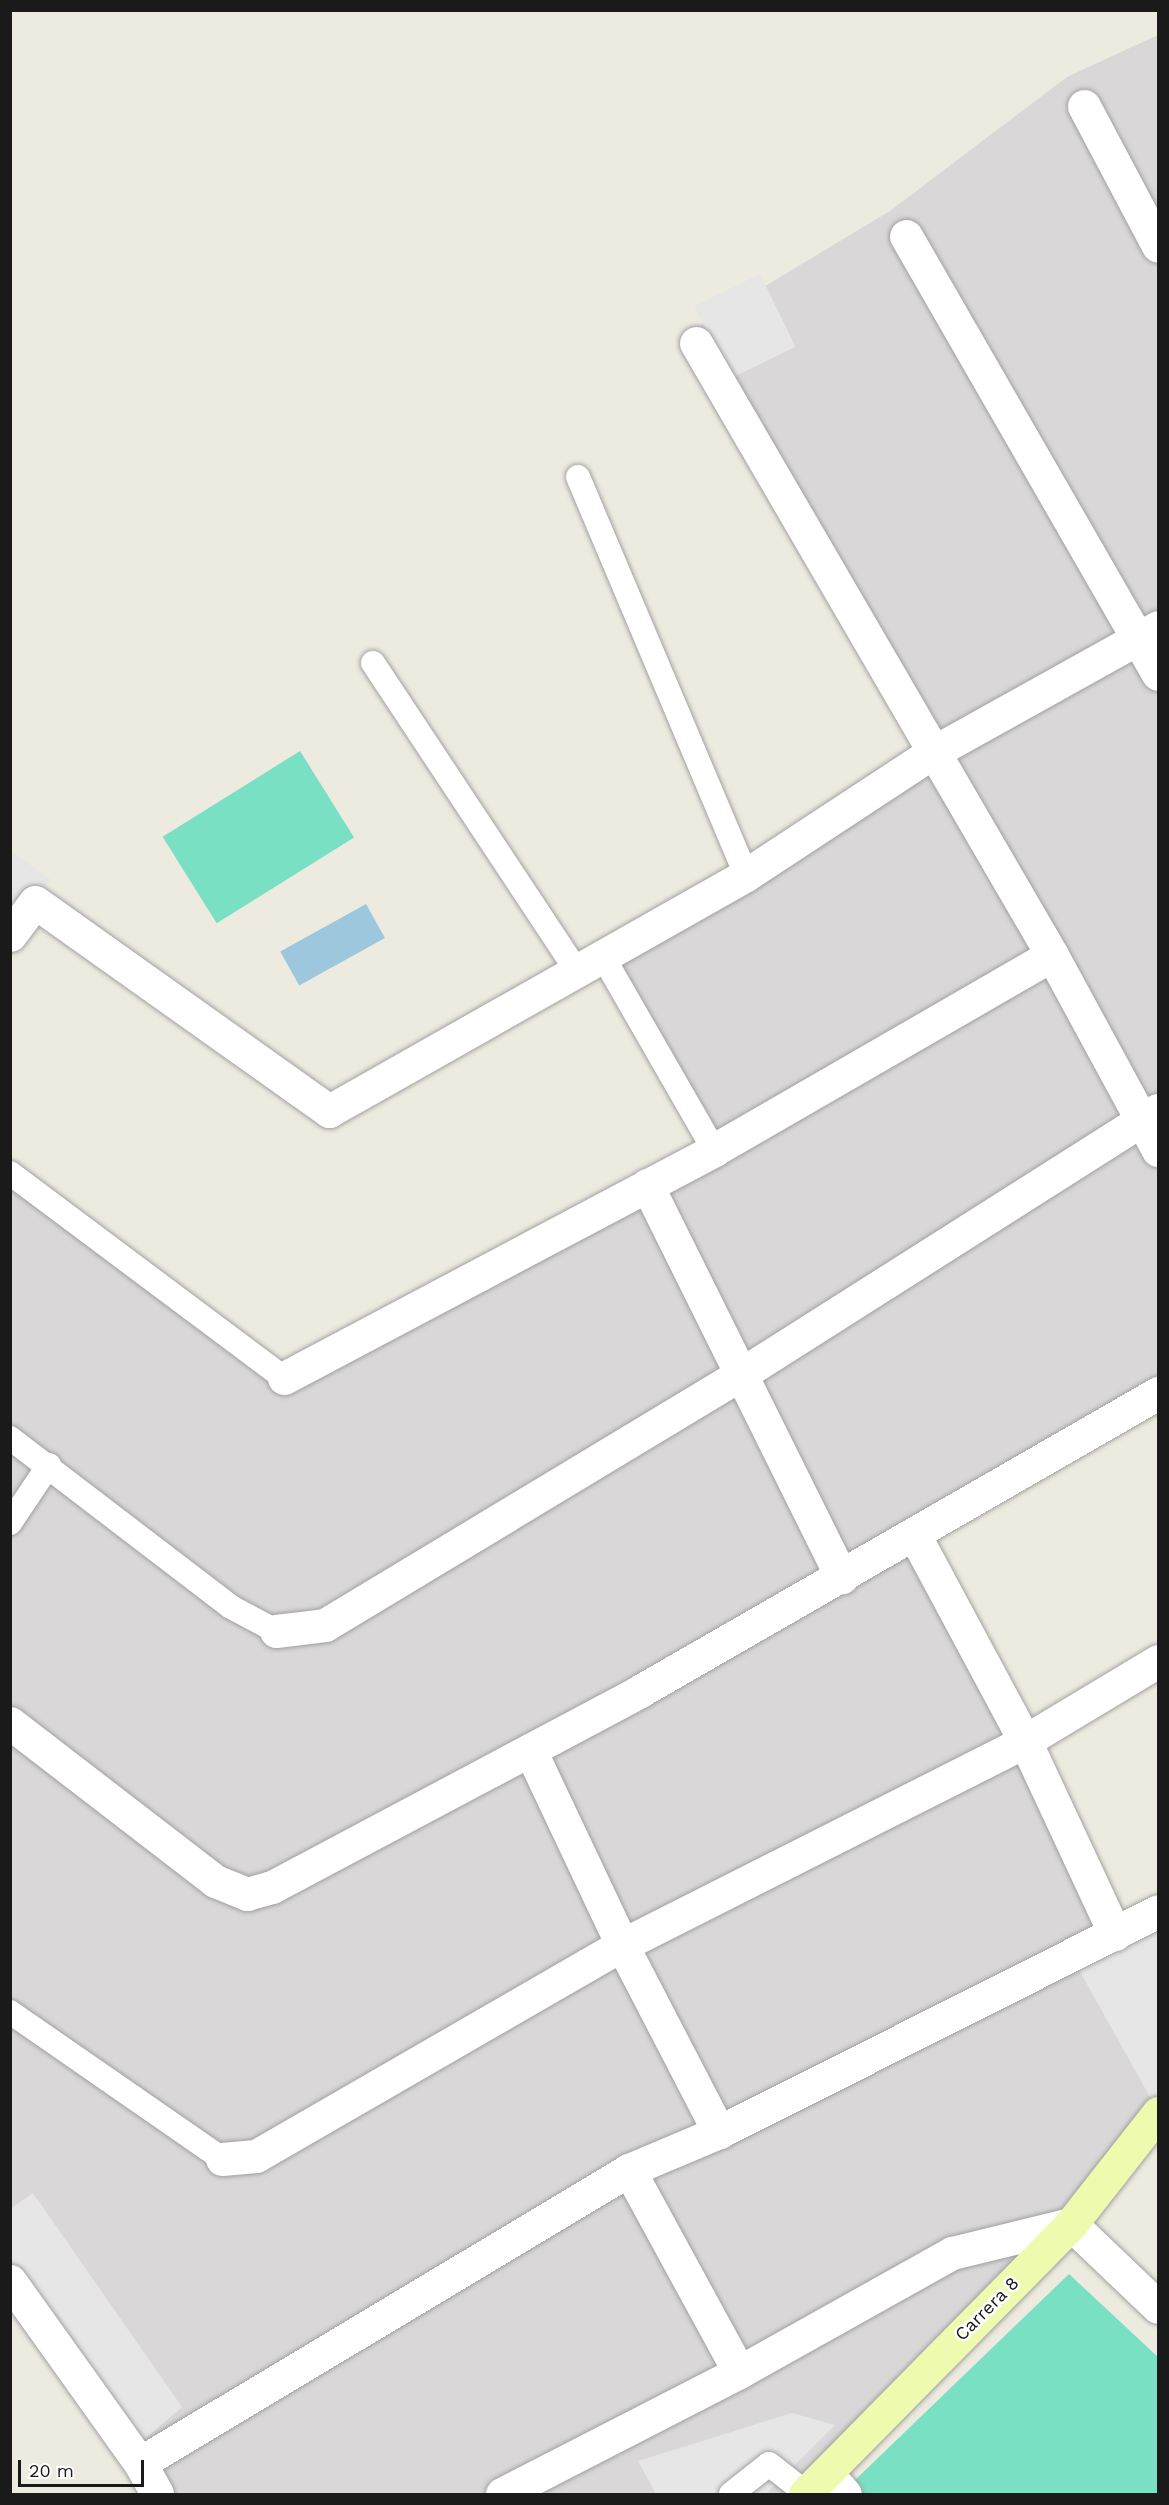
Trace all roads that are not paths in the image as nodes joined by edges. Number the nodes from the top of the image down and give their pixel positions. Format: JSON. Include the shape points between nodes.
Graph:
{"nodes":[{"id":1,"x":1084,"y":106,"type":"dead end"},
{"id":2,"x":906,"y":236,"type":"dead end"},
{"id":3,"x":1158,"y":246,"type":"edge"},
{"id":4,"x":696,"y":343,"type":"dead end"},
{"id":5,"x":578,"y":477,"type":"dead end"},
{"id":6,"x":1148,"y":633,"type":"edge"},
{"id":7,"x":373,"y":663,"type":"dead end"},
{"id":8,"x":1158,"y":674,"type":"edge"},
{"id":9,"x":932,"y":753,"type":"junction"},
{"id":10,"x":746,"y":875,"type":"junction"},
{"id":11,"x":10,"y":935,"type":"edge"},
{"id":12,"x":1052,"y":956,"type":"junction"},
{"id":13,"x":589,"y":963,"type":"junction"},
{"id":14,"x":1150,"y":1114,"type":"edge"},
{"id":15,"x":714,"y":1150,"type":"junction"},
{"id":16,"x":1158,"y":1150,"type":"edge"},
{"id":17,"x":10,"y":1173,"type":"edge"},
{"id":18,"x":647,"y":1185,"type":"junction"},
{"id":19,"x":743,"y":1373,"type":"junction"},
{"id":20,"x":284,"y":1378,"type":"joint"},
{"id":21,"x":1158,"y":1393,"type":"edge"},
{"id":22,"x":10,"y":1438,"type":"edge"},
{"id":23,"x":49,"y":1466,"type":"junction"},
{"id":24,"x":10,"y":1523,"type":"edge"},
{"id":25,"x":915,"y":1536,"type":"junction"},
{"id":26,"x":842,"y":1577,"type":"junction"},
{"id":27,"x":276,"y":1631,"type":"joint"},
{"id":28,"x":1158,"y":1661,"type":"edge"},
{"id":29,"x":10,"y":1723,"type":"edge"},
{"id":30,"x":1025,"y":1741,"type":"junction"},
{"id":31,"x":530,"y":1750,"type":"junction"},
{"id":32,"x":1158,"y":1911,"type":"edge"},
{"id":33,"x":1115,"y":1934,"type":"junction"},
{"id":34,"x":622,"y":1945,"type":"junction"},
{"id":35,"x":10,"y":2012,"type":"edge"},
{"id":36,"x":1158,"y":2113,"type":"edge"},
{"id":37,"x":719,"y":2132,"type":"junction"},
{"id":38,"x":222,"y":2159,"type":"joint"},
{"id":39,"x":629,"y":2170,"type":"junction"},
{"id":40,"x":1071,"y":2224,"type":"junction"},
{"id":41,"x":10,"y":2281,"type":"edge"},
{"id":42,"x":1158,"y":2307,"type":"edge"},
{"id":43,"x":739,"y":2372,"type":"junction"},
{"id":44,"x":140,"y":2463,"type":"junction"},
{"id":45,"x":820,"y":2489,"type":"edge"},
{"id":46,"x":157,"y":2494,"type":"edge"},
{"id":47,"x":502,"y":2494,"type":"edge"},
{"id":48,"x":731,"y":2494,"type":"edge"}],
"edges":[{"from":1,"to":3,"type":"street"},
{"from":2,"to":6,"type":"street"},
{"from":4,"to":9,"type":"street"},
{"from":5,"to":10,"type":"lane"},
{"from":6,"to":8,"type":"street"},
{"from":6,"to":9,"type":"street"},
{"from":7,"to":13,"type":"lane"},
{"from":9,"to":10,"type":"street"},
{"from":9,"to":12,"type":"street"},
{"from":10,"to":13,"type":"street"},
{"from":11,"to":13,"type":"street","via":[[35,902],[329,1111]]},
{"from":12,"to":14,"type":"street"},
{"from":12,"to":15,"type":"street"},
{"from":13,"to":15,"type":"lane"},
{"from":14,"to":16,"type":"street"},
{"from":14,"to":19,"type":"street"},
{"from":15,"to":18,"type":"street"},
{"from":17,"to":20,"type":"lane"},
{"from":18,"to":19,"type":"street"},
{"from":18,"to":20,"type":"street"},
{"from":19,"to":26,"type":"street"},
{"from":19,"to":27,"type":"street","via":[[324,1624]]},
{"from":21,"to":25,"type":"street"},
{"from":22,"to":23,"type":"lane"},
{"from":23,"to":24,"type":"lane"},
{"from":23,"to":27,"type":"lane","via":[[231,1607]]},
{"from":25,"to":26,"type":"street"},
{"from":25,"to":30,"type":"street"},
{"from":26,"to":31,"type":"street"},
{"from":28,"to":30,"type":"street"},
{"from":29,"to":31,"type":"street","via":[[215,1881],[247,1894],[272,1887]]},
{"from":30,"to":33,"type":"street"},
{"from":30,"to":34,"type":"street"},
{"from":31,"to":34,"type":"street"},
{"from":32,"to":33,"type":"street"},
{"from":33,"to":37,"type":"street"},
{"from":34,"to":37,"type":"street"},
{"from":34,"to":38,"type":"street","via":[[256,2156]]},
{"from":35,"to":38,"type":"lane"},
{"from":36,"to":40,"type":"street","name":"Carrera 8"},
{"from":37,"to":39,"type":"street"},
{"from":39,"to":43,"type":"street"},
{"from":39,"to":44,"type":"street"},
{"from":40,"to":42,"type":"street"},
{"from":40,"to":43,"type":"street","via":[[952,2253]]},
{"from":40,"to":45,"type":"street","name":"Carrera 8"},
{"from":41,"to":44,"type":"street"},
{"from":43,"to":47,"type":"street"},
{"from":44,"to":46,"type":"street"},
{"from":45,"to":48,"type":"lane","via":[[769,2464]]}]}
